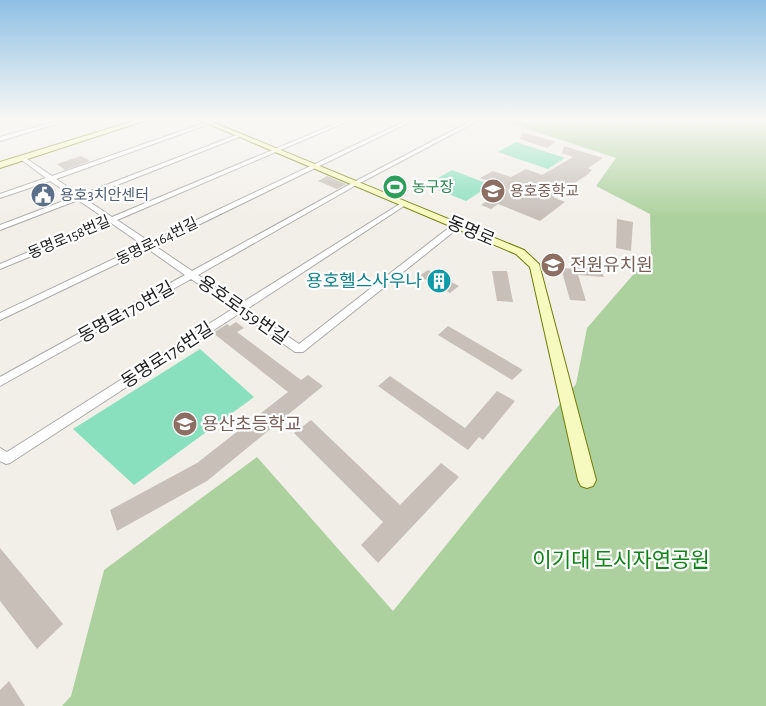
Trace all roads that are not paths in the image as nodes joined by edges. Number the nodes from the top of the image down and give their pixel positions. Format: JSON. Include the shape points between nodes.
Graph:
{"nodes":[{"id":1,"x":41,"y":152,"type":"edge"},
{"id":2,"x":127,"y":152,"type":"edge"},
{"id":3,"x":200,"y":152,"type":"edge"},
{"id":4,"x":271,"y":152,"type":"edge"},
{"id":5,"x":281,"y":152,"type":"edge"},
{"id":6,"x":344,"y":152,"type":"edge"},
{"id":7,"x":415,"y":152,"type":"edge"},
{"id":8,"x":22,"y":158,"type":"junction"},
{"id":9,"x":0,"y":165,"type":"edge"},
{"id":10,"x":314,"y":166,"type":"junction"},
{"id":11,"x":52,"y":178,"type":"junction"},
{"id":12,"x":356,"y":183,"type":"junction"},
{"id":13,"x":0,"y":196,"type":"edge"},
{"id":14,"x":80,"y":198,"type":"junction"},
{"id":15,"x":405,"y":203,"type":"junction"},
{"id":16,"x":111,"y":219,"type":"junction"},
{"id":17,"x":458,"y":225,"type":"junction"},
{"id":18,"x":0,"y":228,"type":"edge"},
{"id":19,"x":149,"y":245,"type":"junction"},
{"id":20,"x":0,"y":267,"type":"edge"},
{"id":21,"x":192,"y":275,"type":"junction"},
{"id":22,"x":241,"y":308,"type":"junction"},
{"id":23,"x":0,"y":317,"type":"edge"},
{"id":24,"x":0,"y":382,"type":"edge"},
{"id":25,"x":3,"y":456,"type":"edge"},
{"id":26,"x":586,"y":480,"type":"dead end"}],
"edges":[{"from":1,"to":8,"type":"street"},
{"from":2,"to":11,"type":"street"},
{"from":3,"to":14,"type":"street"},
{"from":4,"to":16,"type":"street","name":"동명로158번길"},
{"from":5,"to":10,"type":"street","name":"동명로"},
{"from":6,"to":10,"type":"street","name":"동명로164번길"},
{"from":7,"to":12,"type":"street","name":"동명로170번길"},
{"from":8,"to":9,"type":"street"},
{"from":8,"to":11,"type":"street","name":"용호로159번길"},
{"from":10,"to":12,"type":"street","name":"동명로"},
{"from":10,"to":19,"type":"street","name":"동명로164번길"},
{"from":11,"to":13,"type":"street"},
{"from":11,"to":14,"type":"street","name":"용호로159번길"},
{"from":12,"to":15,"type":"street","name":"동명로"},
{"from":12,"to":21,"type":"street","name":"동명로170번길"},
{"from":14,"to":16,"type":"street","name":"용호로159번길"},
{"from":14,"to":18,"type":"street"},
{"from":15,"to":17,"type":"street","name":"동명로"},
{"from":15,"to":22,"type":"street","name":"동명로176번길"},
{"from":16,"to":19,"type":"street","name":"용호로159번길"},
{"from":16,"to":20,"type":"street","name":"동명로158번길"},
{"from":17,"to":22,"type":"street","name":"용호로159번길","via":[[299,349]]},
{"from":17,"to":26,"type":"street","name":"동명로","via":[[520,252],[535,266]]},
{"from":19,"to":21,"type":"street","name":"용호로159번길"},
{"from":19,"to":23,"type":"street","name":"동명로164번길"},
{"from":21,"to":22,"type":"street","name":"용호로159번길"},
{"from":21,"to":24,"type":"street","name":"동명로170번길"},
{"from":22,"to":25,"type":"street","name":"동명로176번길"}]}
